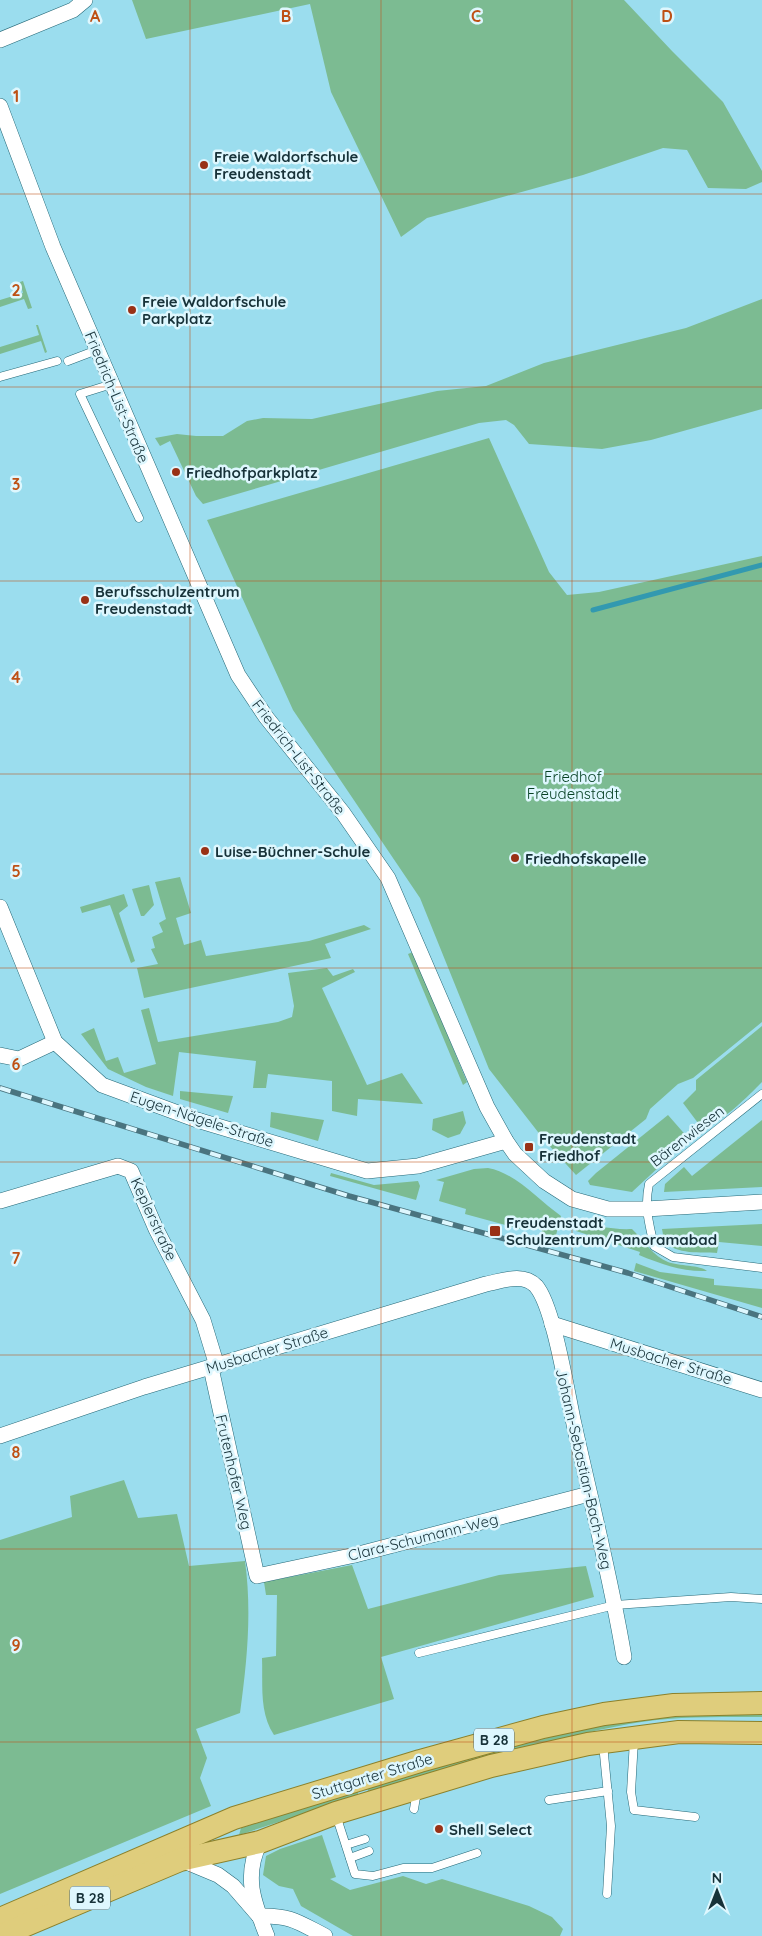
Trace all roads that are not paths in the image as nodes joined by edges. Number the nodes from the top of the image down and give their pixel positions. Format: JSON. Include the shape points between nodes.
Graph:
{"nodes":[{"id":1,"x":85,"y":0,"type":"edge"},
{"id":2,"x":0,"y":40,"type":"edge"},
{"id":3,"x":0,"y":106,"type":"edge"},
{"id":4,"x":98,"y":350,"type":"junction"},
{"id":5,"x":57,"y":361,"type":"dead end"},
{"id":6,"x":68,"y":361,"type":"dead end"},
{"id":7,"x":0,"y":377,"type":"edge"},
{"id":8,"x":112,"y":384,"type":"junction"},
{"id":9,"x":139,"y":518,"type":"dead end"},
{"id":10,"x":0,"y":907,"type":"edge"},
{"id":11,"x":55,"y":1042,"type":"junction"},
{"id":12,"x":0,"y":1055,"type":"edge"},
{"id":13,"x":762,"y":1094,"type":"edge"},
{"id":14,"x":506,"y":1141,"type":"junction"},
{"id":15,"x":0,"y":1201,"type":"edge"},
{"id":16,"x":762,"y":1202,"type":"edge"},
{"id":17,"x":646,"y":1210,"type":"junction"},
{"id":18,"x":762,"y":1268,"type":"edge"},
{"id":19,"x":535,"y":1284,"type":"joint"},
{"id":20,"x":552,"y":1324,"type":"junction"},
{"id":21,"x":214,"y":1367,"type":"junction"},
{"id":22,"x":762,"y":1390,"type":"edge"},
{"id":23,"x":0,"y":1436,"type":"edge"},
{"id":24,"x":589,"y":1494,"type":"junction"},
{"id":25,"x":257,"y":1576,"type":"joint"},
{"id":26,"x":762,"y":1599,"type":"edge"},
{"id":27,"x":615,"y":1605,"type":"junction"},
{"id":28,"x":419,"y":1653,"type":"dead end"},
{"id":29,"x":624,"y":1657,"type":"dead end"},
{"id":30,"x":762,"y":1703,"type":"edge"},
{"id":31,"x":762,"y":1733,"type":"edge"},
{"id":32,"x":634,"y":1738,"type":"junction"},
{"id":33,"x":602,"y":1742,"type":"junction"},
{"id":34,"x":608,"y":1791,"type":"junction"},
{"id":35,"x":548,"y":1800,"type":"dead end"},
{"id":36,"x":336,"y":1813,"type":"junction"},
{"id":37,"x":695,"y":1817,"type":"dead end"},
{"id":38,"x":234,"y":1818,"type":"junction"},
{"id":39,"x":365,"y":1839,"type":"dead end"},
{"id":40,"x":260,"y":1842,"type":"junction"},
{"id":41,"x":346,"y":1845,"type":"junction"},
{"id":42,"x":369,"y":1851,"type":"dead end"},
{"id":43,"x":477,"y":1853,"type":"dead end"},
{"id":44,"x":350,"y":1858,"type":"junction"},
{"id":45,"x":180,"y":1860,"type":"junction"},
{"id":46,"x":607,"y":1894,"type":"dead end"},
{"id":47,"x":259,"y":1916,"type":"junction"},
{"id":48,"x":0,"y":1919,"type":"edge"},
{"id":49,"x":0,"y":1936,"type":"edge"},
{"id":50,"x":267,"y":1936,"type":"edge"},
{"id":51,"x":325,"y":1936,"type":"edge"}],
"edges":[{"from":1,"to":2,"type":"street","via":[[73,10]]},
{"from":3,"to":4,"type":"street","name":"Friedrich-List-Straße","via":[[53,247]]},
{"from":4,"to":6,"type":"lane"},
{"from":4,"to":8,"type":"street","name":"Friedrich-List-Straße"},
{"from":5,"to":7,"type":"lane"},
{"from":8,"to":9,"type":"lane","via":[[80,394]]},
{"from":8,"to":14,"type":"street","name":"Friedrich-List-Straße","via":[[238,675],[388,878],[487,1107]]},
{"from":10,"to":11,"type":"street","name":"Eugen-Nägele-Straße"},
{"from":11,"to":12,"type":"street","via":[[18,1060]]},
{"from":11,"to":14,"type":"street","name":"Eugen-Nägele-Straße","via":[[102,1085],[197,1120],[367,1171],[418,1166]]},
{"from":13,"to":17,"type":"lane","name":"Bärenwiesen","via":[[649,1184]]},
{"from":14,"to":17,"type":"street","name":"Friedrich-List-Straße","via":[[544,1181],[572,1199],[608,1209]]},
{"from":15,"to":21,"type":"street","name":"Keplerstraße","via":[[118,1166],[131,1172],[203,1320]]},
{"from":16,"to":17,"type":"street","name":"Friedrich-List-Straße"},
{"from":17,"to":18,"type":"lane","name":"Bärenwiesen","via":[[654,1246],[673,1257]]},
{"from":19,"to":20,"type":"street","name":"Johann-Sebastian-Bach-Weg","via":[[542,1294]]},
{"from":19,"to":21,"type":"street","name":"Musbacher Straße","via":[[519,1277],[486,1284]]},
{"from":20,"to":22,"type":"street","name":"Musbacher Straße"},
{"from":20,"to":24,"type":"street","name":"Johann-Sebastian-Bach-Weg"},
{"from":21,"to":23,"type":"street","name":"Musbacher Straße"},
{"from":21,"to":25,"type":"street","name":"Frutenhofer Weg"},
{"from":24,"to":25,"type":"street","name":"Clara-Schumann-Weg","via":[[355,1555]]},
{"from":24,"to":27,"type":"street","name":"Johann-Sebastian-Bach-Weg"},
{"from":26,"to":27,"type":"lane"},
{"from":27,"to":28,"type":"lane"},
{"from":27,"to":29,"type":"street","name":"Johann-Sebastian-Bach-Weg"},
{"from":30,"to":38,"type":"main road","name":"Stuttgarter Straße","number":"B 28","via":[[674,1705],[604,1714],[543,1727]]},
{"from":31,"to":32,"type":"main road","name":"Stuttgarter Straße","number":"B 28","via":[[679,1732]]},
{"from":32,"to":33,"type":"main road","name":"Stuttgarter Straße","number":"B 28"},
{"from":32,"to":37,"type":"lane","via":[[631,1792],[634,1810]]},
{"from":33,"to":34,"type":"lane"},
{"from":33,"to":36,"type":"main road","name":"Stuttgarter Straße","number":"B 28","via":[[491,1766],[416,1799]]},
{"from":34,"to":35,"type":"lane"},
{"from":34,"to":46,"type":"lane","via":[[612,1826]]},
{"from":36,"to":40,"type":"main road","name":"Stuttgarter Straße","number":"B 28"},
{"from":36,"to":41,"type":"lane"},
{"from":38,"to":45,"type":"main road","number":"B 28","via":[[229,1830]]},
{"from":38,"to":48,"type":"main road","name":"Stuttgarter Straße","number":"B 28"},
{"from":39,"to":41,"type":"lane"},
{"from":40,"to":45,"type":"main road","name":"Stuttgarter Straße","number":"B 28"},
{"from":40,"to":47,"type":"street","via":[[250,1886]]},
{"from":41,"to":44,"type":"lane"},
{"from":42,"to":44,"type":"lane"},
{"from":43,"to":44,"type":"lane","via":[[432,1868],[403,1868],[373,1876],[355,1874]]},
{"from":45,"to":47,"type":"street","via":[[218,1875],[233,1886]]},
{"from":45,"to":49,"type":"main road","name":"Stuttgarter Straße","number":"B 28"},
{"from":47,"to":50,"type":"street"},
{"from":47,"to":51,"type":"street","via":[[292,1919]]}]}
